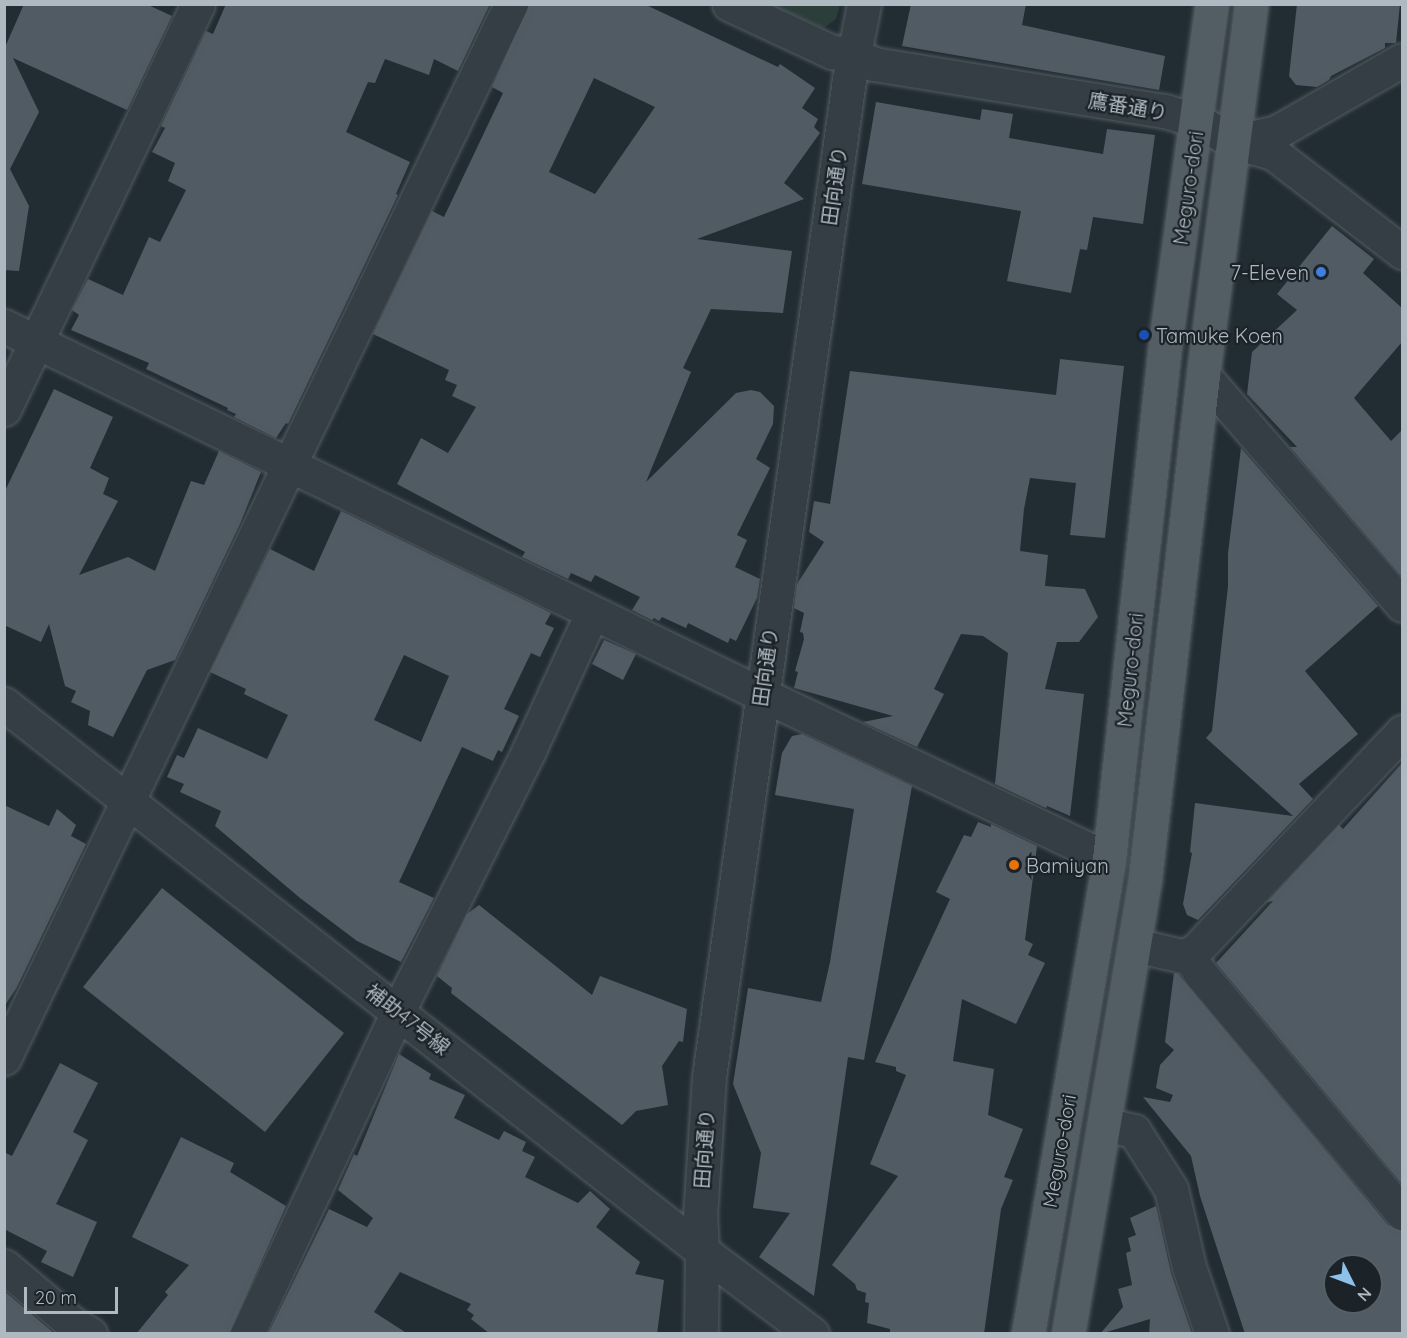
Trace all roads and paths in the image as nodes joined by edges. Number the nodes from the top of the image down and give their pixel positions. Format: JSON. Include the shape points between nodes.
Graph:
{"nodes":[{"id":1,"x":198,"y":4,"type":"edge"},
{"id":2,"x":511,"y":4,"type":"edge"},
{"id":3,"x":729,"y":4,"type":"edge"},
{"id":4,"x":864,"y":4,"type":"edge"},
{"id":5,"x":1212,"y":4,"type":"edge"},
{"id":6,"x":1251,"y":4,"type":"edge"},
{"id":7,"x":854,"y":54,"type":"junction"},
{"id":8,"x":1402,"y":60,"type":"edge"},
{"id":9,"x":1198,"y":121,"type":"junction"},
{"id":10,"x":1234,"y":142,"type":"junction"},
{"id":11,"x":1402,"y":252,"type":"edge"},
{"id":12,"x":4,"y":327,"type":"edge"},
{"id":13,"x":37,"y":342,"type":"junction"},
{"id":14,"x":1203,"y":375,"type":"junction"},
{"id":15,"x":4,"y":409,"type":"edge"},
{"id":16,"x":289,"y":466,"type":"junction"},
{"id":17,"x":1402,"y":605,"type":"edge"},
{"id":18,"x":592,"y":613,"type":"junction"},
{"id":19,"x":761,"y":694,"type":"junction"},
{"id":20,"x":4,"y":704,"type":"edge"},
{"id":21,"x":1402,"y":732,"type":"edge"},
{"id":22,"x":130,"y":800,"type":"junction"},
{"id":23,"x":1109,"y":859,"type":"junction"},
{"id":24,"x":1134,"y":945,"type":"junction"},
{"id":25,"x":1188,"y":955,"type":"junction"},
{"id":26,"x":398,"y":1011,"type":"junction"},
{"id":27,"x":4,"y":1058,"type":"edge"},
{"id":28,"x":1104,"y":1124,"type":"junction"},
{"id":29,"x":1402,"y":1213,"type":"edge"},
{"id":30,"x":702,"y":1251,"type":"junction"},
{"id":31,"x":4,"y":1266,"type":"edge"},
{"id":32,"x":90,"y":1334,"type":"edge"},
{"id":33,"x":247,"y":1334,"type":"edge"},
{"id":34,"x":701,"y":1334,"type":"edge"},
{"id":35,"x":812,"y":1334,"type":"edge"},
{"id":36,"x":1028,"y":1334,"type":"edge"},
{"id":37,"x":1068,"y":1334,"type":"edge"},
{"id":38,"x":1212,"y":1334,"type":"edge"}],
"edges":[{"from":1,"to":13,"type":"street"},
{"from":2,"to":16,"type":"street"},
{"from":3,"to":7,"type":"street","name":"鷹番通り","via":[[832,52]]},
{"from":4,"to":7,"type":"street","name":"田向通り"},
{"from":5,"to":9,"type":"main road","name":"Meguro-dori"},
{"from":6,"to":10,"type":"main road","name":"Meguro-dori"},
{"from":7,"to":9,"type":"street","name":"鷹番通り","via":[[874,64],[1165,111]]},
{"from":7,"to":19,"type":"street","name":"田向通り"},
{"from":8,"to":10,"type":"street","via":[[1275,133]]},
{"from":9,"to":10,"type":"street","name":"鷹番通り"},
{"from":9,"to":23,"type":"main road","name":"Meguro-dori","via":[[1165,345]]},
{"from":10,"to":11,"type":"street","name":"鷹番通り","via":[[1273,153]]},
{"from":10,"to":14,"type":"main road","name":"Meguro-dori"},
{"from":12,"to":13,"type":"street"},
{"from":13,"to":15,"type":"street"},
{"from":13,"to":16,"type":"street"},
{"from":14,"to":17,"type":"street"},
{"from":14,"to":24,"type":"main road","name":"Meguro-dori","via":[[1146,878]]},
{"from":16,"to":18,"type":"street"},
{"from":16,"to":22,"type":"street"},
{"from":18,"to":19,"type":"street"},
{"from":18,"to":26,"type":"street","via":[[529,750]]},
{"from":19,"to":23,"type":"street"},
{"from":19,"to":30,"type":"street","name":"田向通り","via":[[709,1077],[700,1216]]},
{"from":20,"to":22,"type":"street","name":"補助47号線"},
{"from":21,"to":25,"type":"street"},
{"from":22,"to":26,"type":"street","name":"補助47号線"},
{"from":22,"to":27,"type":"street"},
{"from":23,"to":36,"type":"main road","name":"Meguro-dori"},
{"from":24,"to":25,"type":"street"},
{"from":24,"to":28,"type":"main road","name":"Meguro-dori"},
{"from":25,"to":29,"type":"street"},
{"from":26,"to":30,"type":"street","name":"補助47号線"},
{"from":26,"to":33,"type":"street"},
{"from":28,"to":37,"type":"main road","name":"Meguro-dori"},
{"from":28,"to":38,"type":"street","via":[[1134,1131],[1171,1189],[1189,1267]]},
{"from":30,"to":34,"type":"street","name":"田向通り"},
{"from":30,"to":35,"type":"street","name":"補助47号線"},
{"from":31,"to":32,"type":"street"}]}
